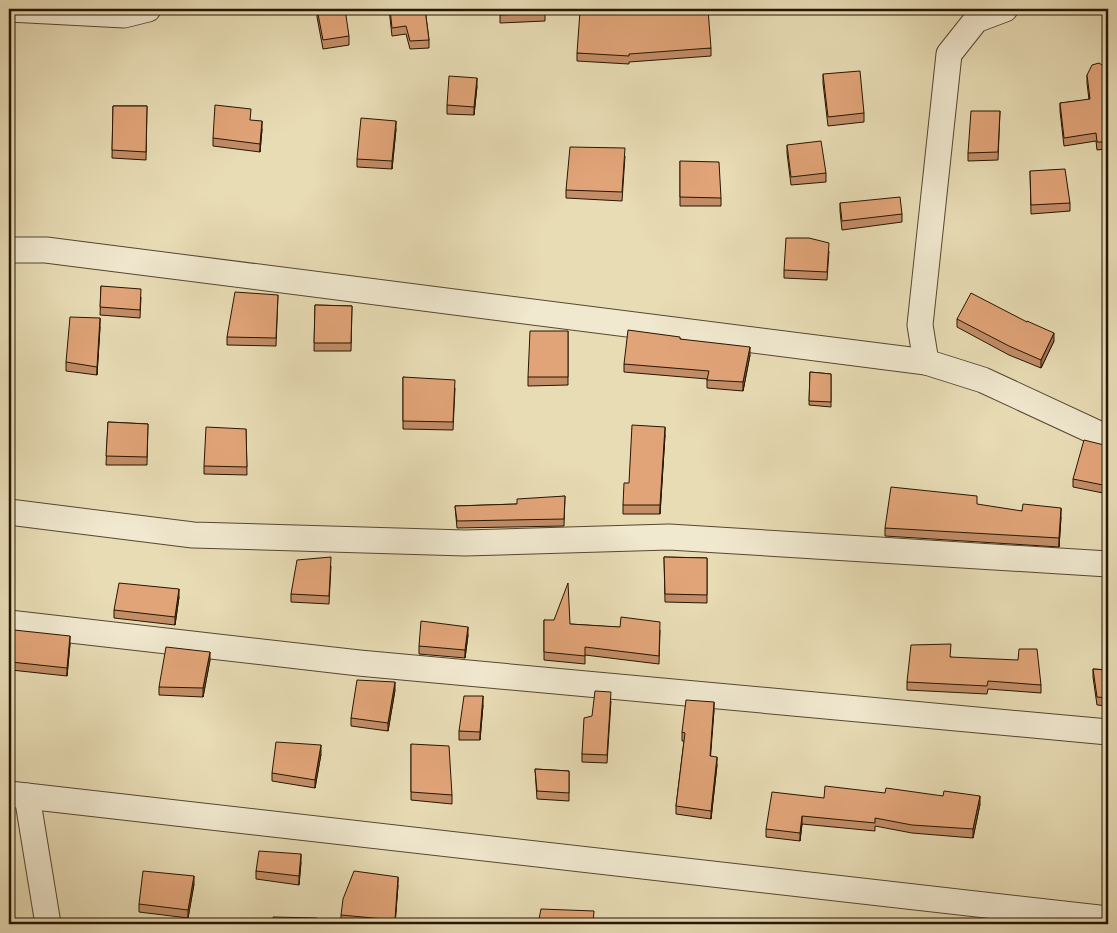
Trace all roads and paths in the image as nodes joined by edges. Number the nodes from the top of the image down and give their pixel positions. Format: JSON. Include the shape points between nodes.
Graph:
{"nodes":[{"id":1,"x":9,"y":9,"type":"edge"},
{"id":2,"x":148,"y":9,"type":"edge"},
{"id":3,"x":1005,"y":9,"type":"edge"},
{"id":4,"x":9,"y":250,"type":"edge"},
{"id":5,"x":926,"y":362,"type":"junction"},
{"id":6,"x":1108,"y":438,"type":"edge"},
{"id":7,"x":9,"y":512,"type":"edge"},
{"id":8,"x":1108,"y":564,"type":"edge"},
{"id":9,"x":9,"y":623,"type":"edge"},
{"id":10,"x":1108,"y":732,"type":"edge"},
{"id":11,"x":18,"y":795,"type":"edge"},
{"id":12,"x":1108,"y":919,"type":"edge"},
{"id":13,"x":48,"y":924,"type":"edge"}],
"edges":[{"from":1,"to":2,"type":"street","via":[[124,15]]},
{"from":3,"to":5,"type":"street","via":[[976,20],[949,54],[920,325]]},
{"from":4,"to":5,"type":"street","via":[[46,250]]},
{"from":5,"to":6,"type":"street","via":[[982,380]]},
{"from":7,"to":8,"type":"street","via":[[193,535],[465,543],[669,537]]},
{"from":9,"to":10,"type":"street","via":[[359,663]]},
{"from":11,"to":12,"type":"street"},
{"from":11,"to":13,"type":"street"}]}
